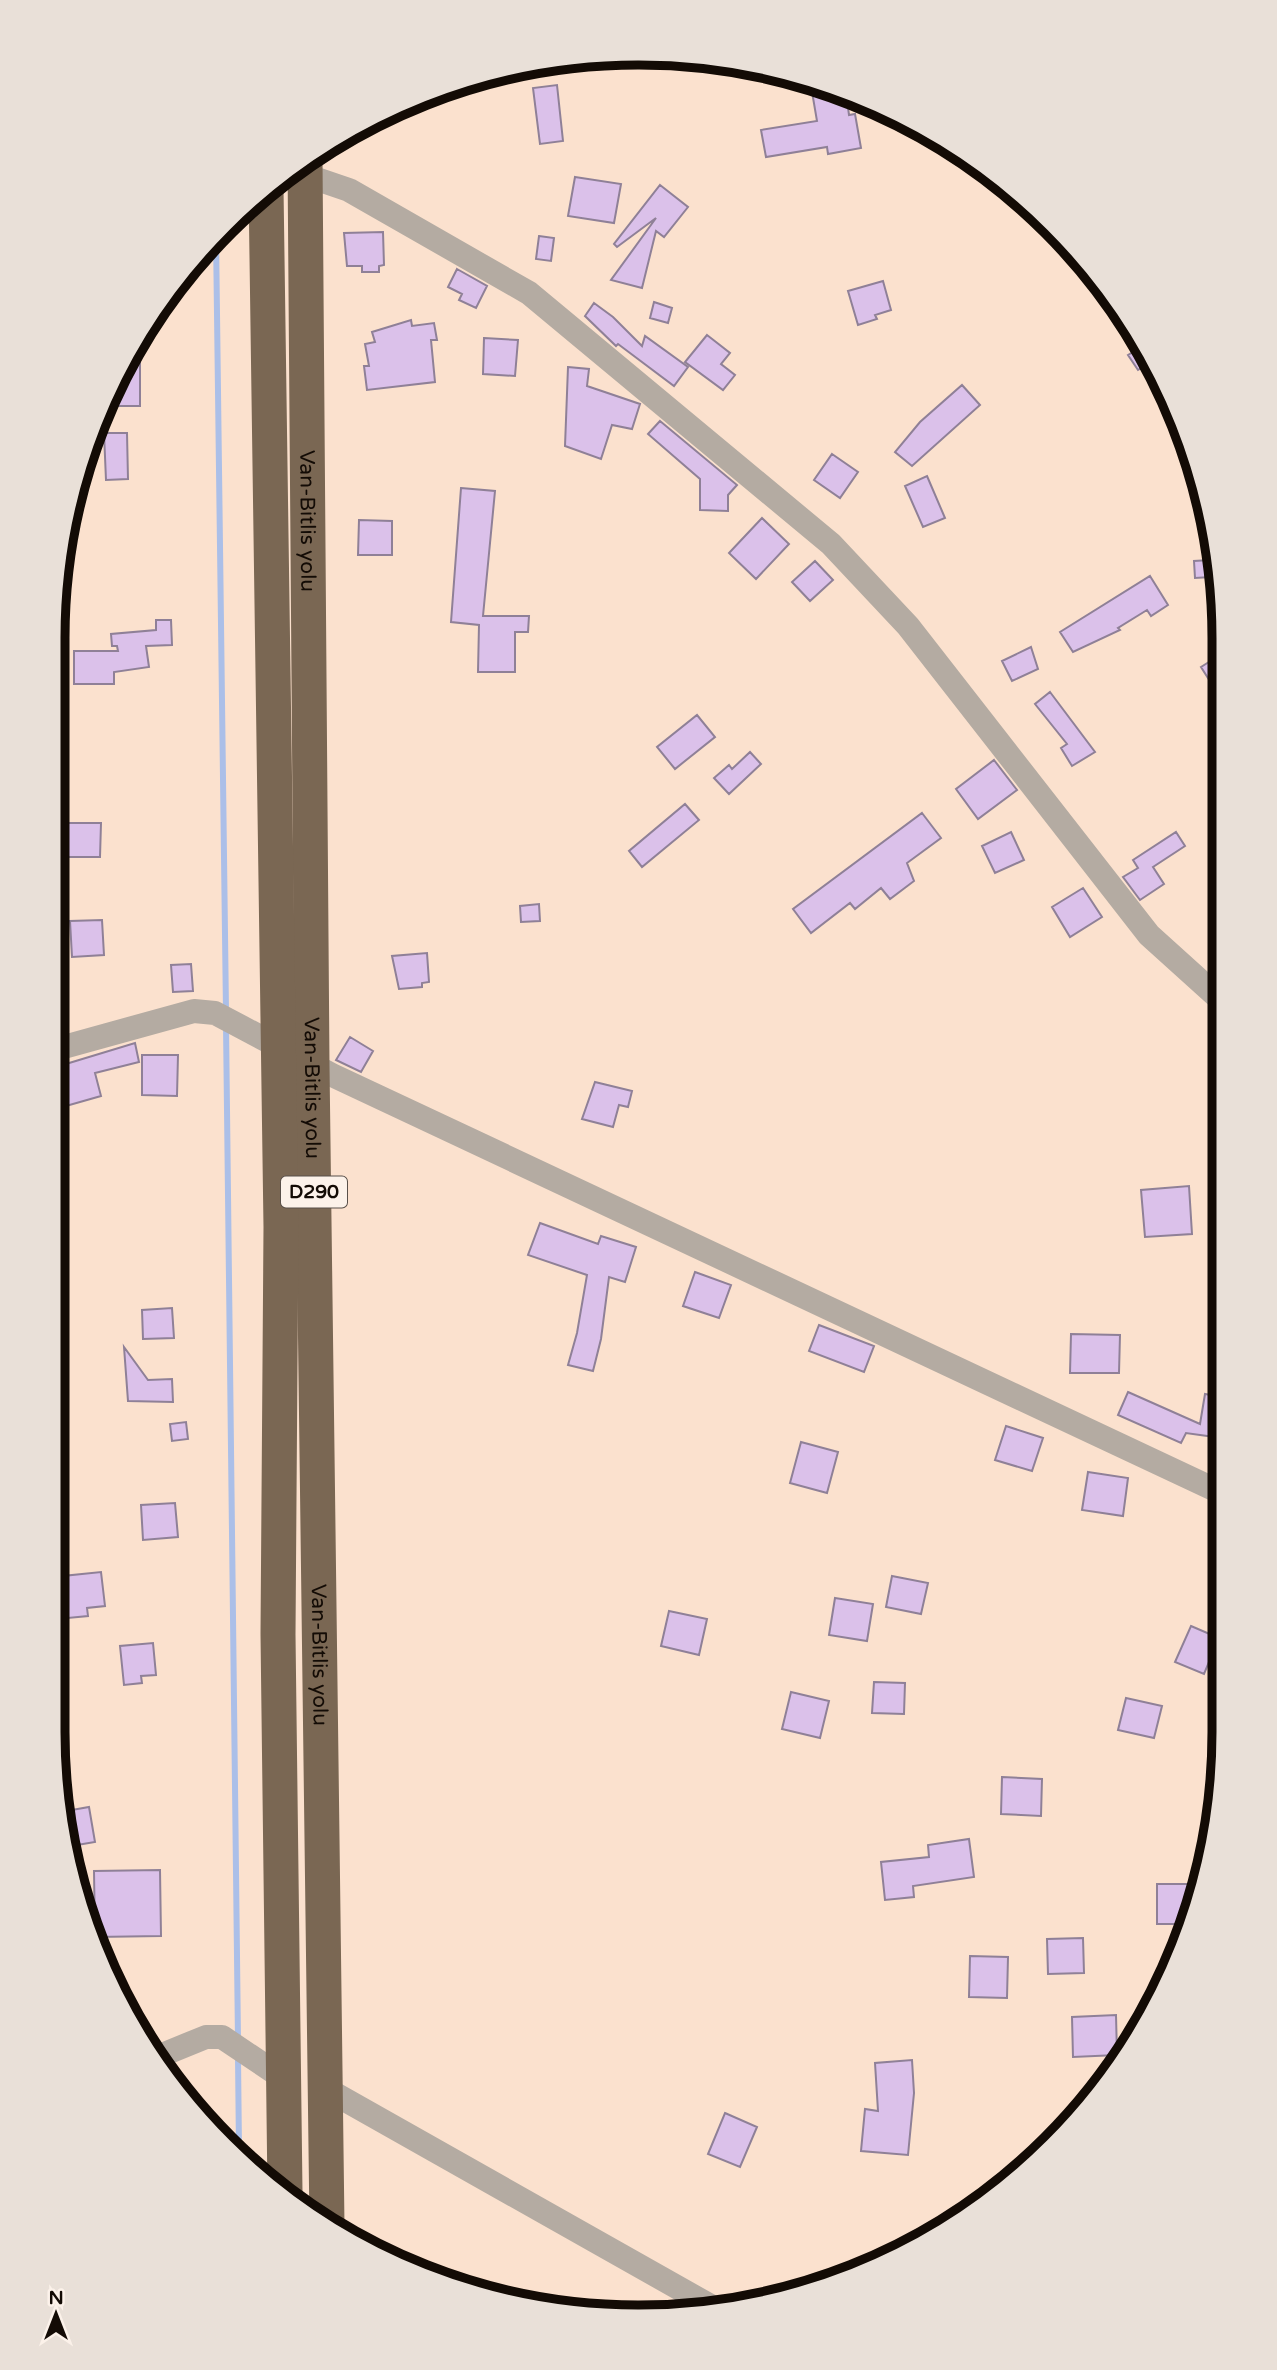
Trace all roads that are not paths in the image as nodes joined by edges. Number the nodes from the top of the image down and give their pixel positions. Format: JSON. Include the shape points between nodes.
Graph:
{"nodes":[{"id":1,"x":309,"y":169,"type":"edge"},
{"id":2,"x":305,"y":172,"type":"edge"},
{"id":3,"x":266,"y":202,"type":"edge"},
{"id":4,"x":1212,"y":992,"type":"edge"},
{"id":5,"x":65,"y":1047,"type":"edge"},
{"id":6,"x":276,"y":1048,"type":"junction"},
{"id":7,"x":312,"y":1066,"type":"junction"},
{"id":8,"x":1212,"y":1488,"type":"edge"},
{"id":9,"x":164,"y":2054,"type":"edge"},
{"id":10,"x":284,"y":2078,"type":"junction"},
{"id":11,"x":326,"y":2089,"type":"junction"},
{"id":12,"x":285,"y":2184,"type":"edge"},
{"id":13,"x":327,"y":2213,"type":"edge"},
{"id":14,"x":702,"y":2301,"type":"edge"}],
"edges":[{"from":1,"to":4,"type":"street","via":[[529,293],[831,544],[908,626],[1149,935]]},
{"from":2,"to":7,"type":"highway","name":"Van-Bitlis yolu","number":"D290"},
{"from":3,"to":6,"type":"highway","name":"Van-Bitlis yolu","number":"D290"},
{"from":5,"to":6,"type":"street","via":[[204,1012]]},
{"from":6,"to":7,"type":"street"},
{"from":6,"to":10,"type":"highway","name":"Van-Bitlis yolu","number":"D290","via":[[281,1227],[278,1634]]},
{"from":7,"to":8,"type":"street"},
{"from":7,"to":11,"type":"highway","name":"Van-Bitlis yolu","number":"D290"},
{"from":9,"to":10,"type":"street","via":[[214,2037]]},
{"from":10,"to":12,"type":"highway","name":"Van-Bitlis yolu","number":"D290"},
{"from":11,"to":13,"type":"highway","name":"Van-Bitlis yolu","number":"D290"},
{"from":11,"to":14,"type":"street"}]}
